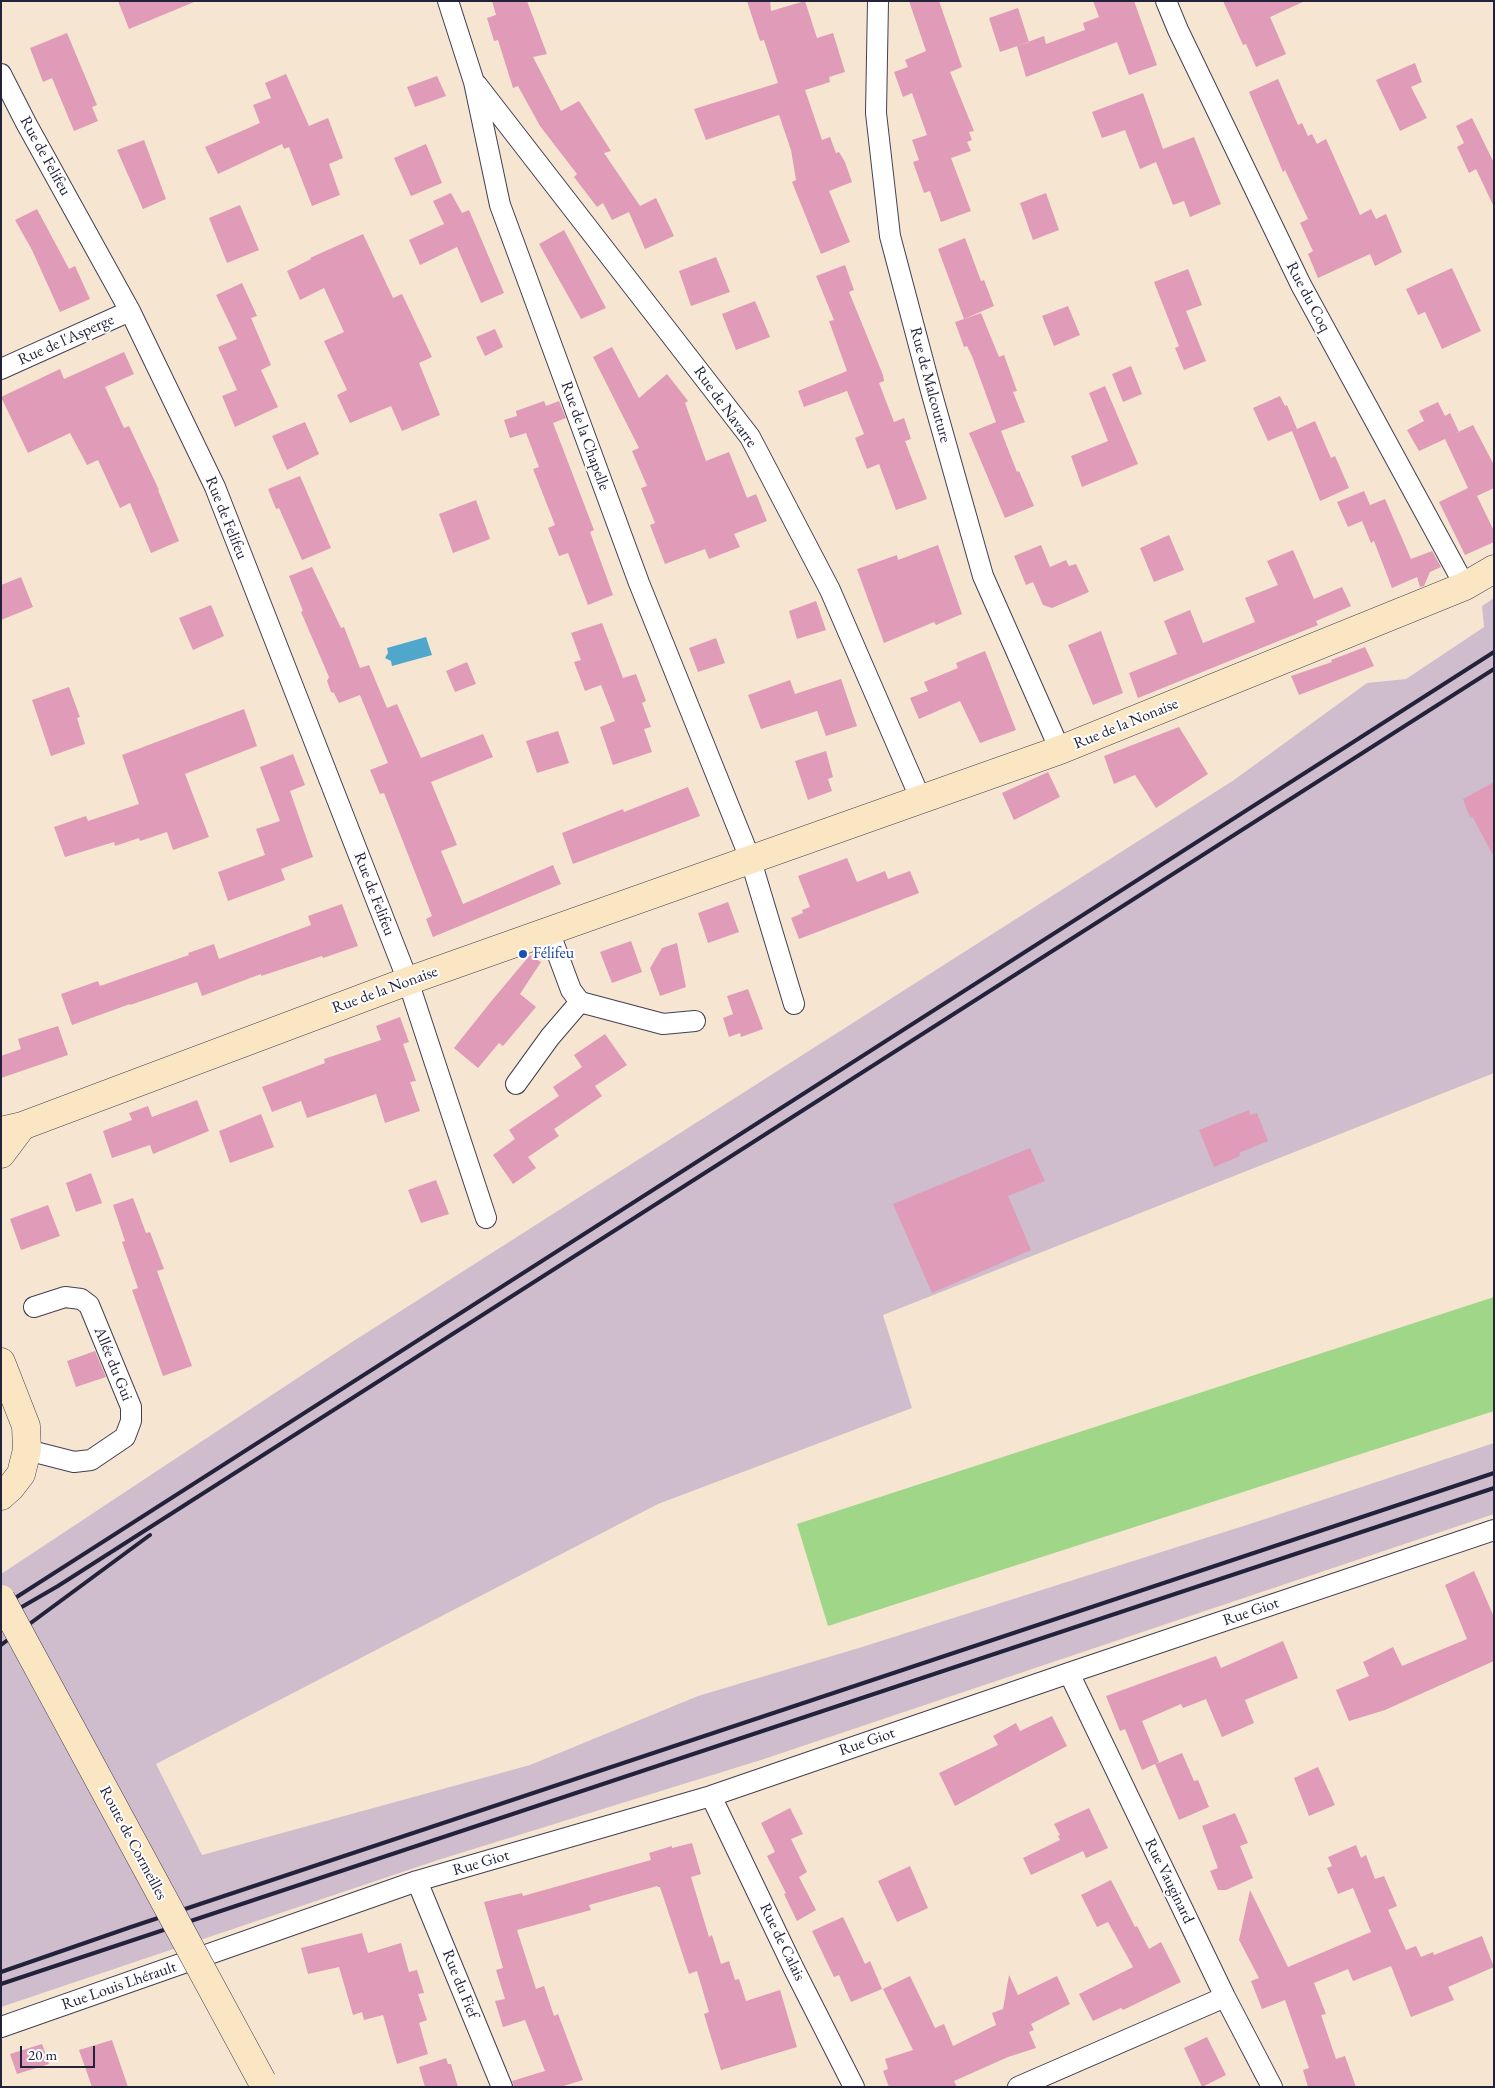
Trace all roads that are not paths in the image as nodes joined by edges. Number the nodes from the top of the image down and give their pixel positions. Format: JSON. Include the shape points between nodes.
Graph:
{"nodes":[{"id":1,"x":448,"y":1,"type":"edge"},
{"id":2,"x":878,"y":1,"type":"edge"},
{"id":3,"x":1166,"y":1,"type":"edge"},
{"id":4,"x":1,"y":74,"type":"edge"},
{"id":5,"x":474,"y":82,"type":"junction"},
{"id":6,"x":130,"y":311,"type":"junction"},
{"id":7,"x":1,"y":369,"type":"edge"},
{"id":8,"x":1494,"y":569,"type":"edge"},
{"id":9,"x":1465,"y":586,"type":"junction"},
{"id":10,"x":1060,"y":750,"type":"junction"},
{"id":11,"x":921,"y":800,"type":"junction"},
{"id":12,"x":750,"y":861,"type":"junction"},
{"id":13,"x":549,"y":932,"type":"junction"},
{"id":14,"x":408,"y":981,"type":"junction"},
{"id":15,"x":580,"y":1002,"type":"junction"},
{"id":16,"x":794,"y":1004,"type":"dead end"},
{"id":17,"x":695,"y":1021,"type":"dead end"},
{"id":18,"x":516,"y":1084,"type":"dead end"},
{"id":19,"x":12,"y":1128,"type":"edge"},
{"id":20,"x":1,"y":1154,"type":"edge"},
{"id":21,"x":486,"y":1218,"type":"dead end"},
{"id":22,"x":34,"y":1308,"type":"dead end"},
{"id":23,"x":1,"y":1362,"type":"edge"},
{"id":24,"x":27,"y":1450,"type":"junction"},
{"id":25,"x":1,"y":1496,"type":"edge"},
{"id":26,"x":1493,"y":1534,"type":"edge"},
{"id":27,"x":1,"y":1599,"type":"edge"},
{"id":28,"x":1069,"y":1673,"type":"junction"},
{"id":29,"x":711,"y":1796,"type":"junction"},
{"id":30,"x":417,"y":1881,"type":"junction"},
{"id":31,"x":238,"y":1944,"type":"joint"},
{"id":32,"x":1225,"y":1997,"type":"junction"},
{"id":33,"x":1,"y":2027,"type":"edge"},
{"id":34,"x":264,"y":2084,"type":"edge"},
{"id":35,"x":502,"y":2087,"type":"edge"},
{"id":36,"x":854,"y":2087,"type":"edge"},
{"id":37,"x":1018,"y":2087,"type":"edge"},
{"id":38,"x":1272,"y":2087,"type":"edge"}],
"edges":[{"from":1,"to":5,"type":"street","name":"Rue de la Chapelle"},
{"from":2,"to":10,"type":"street","name":"Rue de Malcouture","via":[[876,113],[890,236],[983,576]]},
{"from":3,"to":9,"type":"street","name":"Rue du Coq","via":[[1301,285]]},
{"from":4,"to":6,"type":"street","name":"Rue de Felifeu"},
{"from":5,"to":11,"type":"street","name":"Rue de Navarre","via":[[750,437],[830,590]]},
{"from":5,"to":12,"type":"street","name":"Rue de la Chapelle","via":[[500,205],[639,583]]},
{"from":6,"to":7,"type":"street","name":"Rue de l'Asperge"},
{"from":6,"to":14,"type":"street","name":"Rue de Felifeu","via":[[215,487]]},
{"from":8,"to":9,"type":"main road","name":"Rue de la Nonaise"},
{"from":9,"to":10,"type":"main road","name":"Rue de la Nonaise"},
{"from":10,"to":11,"type":"main road","name":"Rue de la Nonaise"},
{"from":11,"to":12,"type":"main road","name":"Rue de la Nonaise"},
{"from":12,"to":13,"type":"main road","name":"Rue de la Nonaise"},
{"from":12,"to":16,"type":"street"},
{"from":13,"to":14,"type":"main road","name":"Rue de la Nonaise"},
{"from":13,"to":15,"type":"street"},
{"from":14,"to":19,"type":"main road","name":"Rue de la Nonaise"},
{"from":14,"to":21,"type":"street","name":"Rue de Felifeu"},
{"from":15,"to":17,"type":"street","via":[[662,1024]]},
{"from":15,"to":18,"type":"street"},
{"from":19,"to":20,"type":"main road","name":"Rue de la Nonaise"},
{"from":22,"to":24,"type":"street","name":"Allée du Gui","via":[[65,1297],[81,1299],[89,1305],[131,1407],[131,1421],[125,1437],[91,1460],[74,1462]]},
{"from":23,"to":24,"type":"main road","via":[[26,1426]]},
{"from":24,"to":25,"type":"main road","via":[[20,1474]]},
{"from":26,"to":28,"type":"street","name":"Rue Giot"},
{"from":27,"to":34,"type":"main road","name":"Route de Cormeilles","bridge":true},
{"from":28,"to":29,"type":"street","name":"Rue Giot"},
{"from":28,"to":32,"type":"street","name":"Rue Vauginard"},
{"from":29,"to":30,"type":"street","name":"Rue Giot"},
{"from":29,"to":36,"type":"street","name":"Rue de Calais"},
{"from":30,"to":31,"type":"street","name":"Rue Giot"},
{"from":30,"to":35,"type":"street","name":"Rue du Fief"},
{"from":31,"to":33,"type":"street","name":"Rue Louis Lhérault"},
{"from":32,"to":37,"type":"street"},
{"from":32,"to":38,"type":"street","name":"Rue Vauginard"}]}
